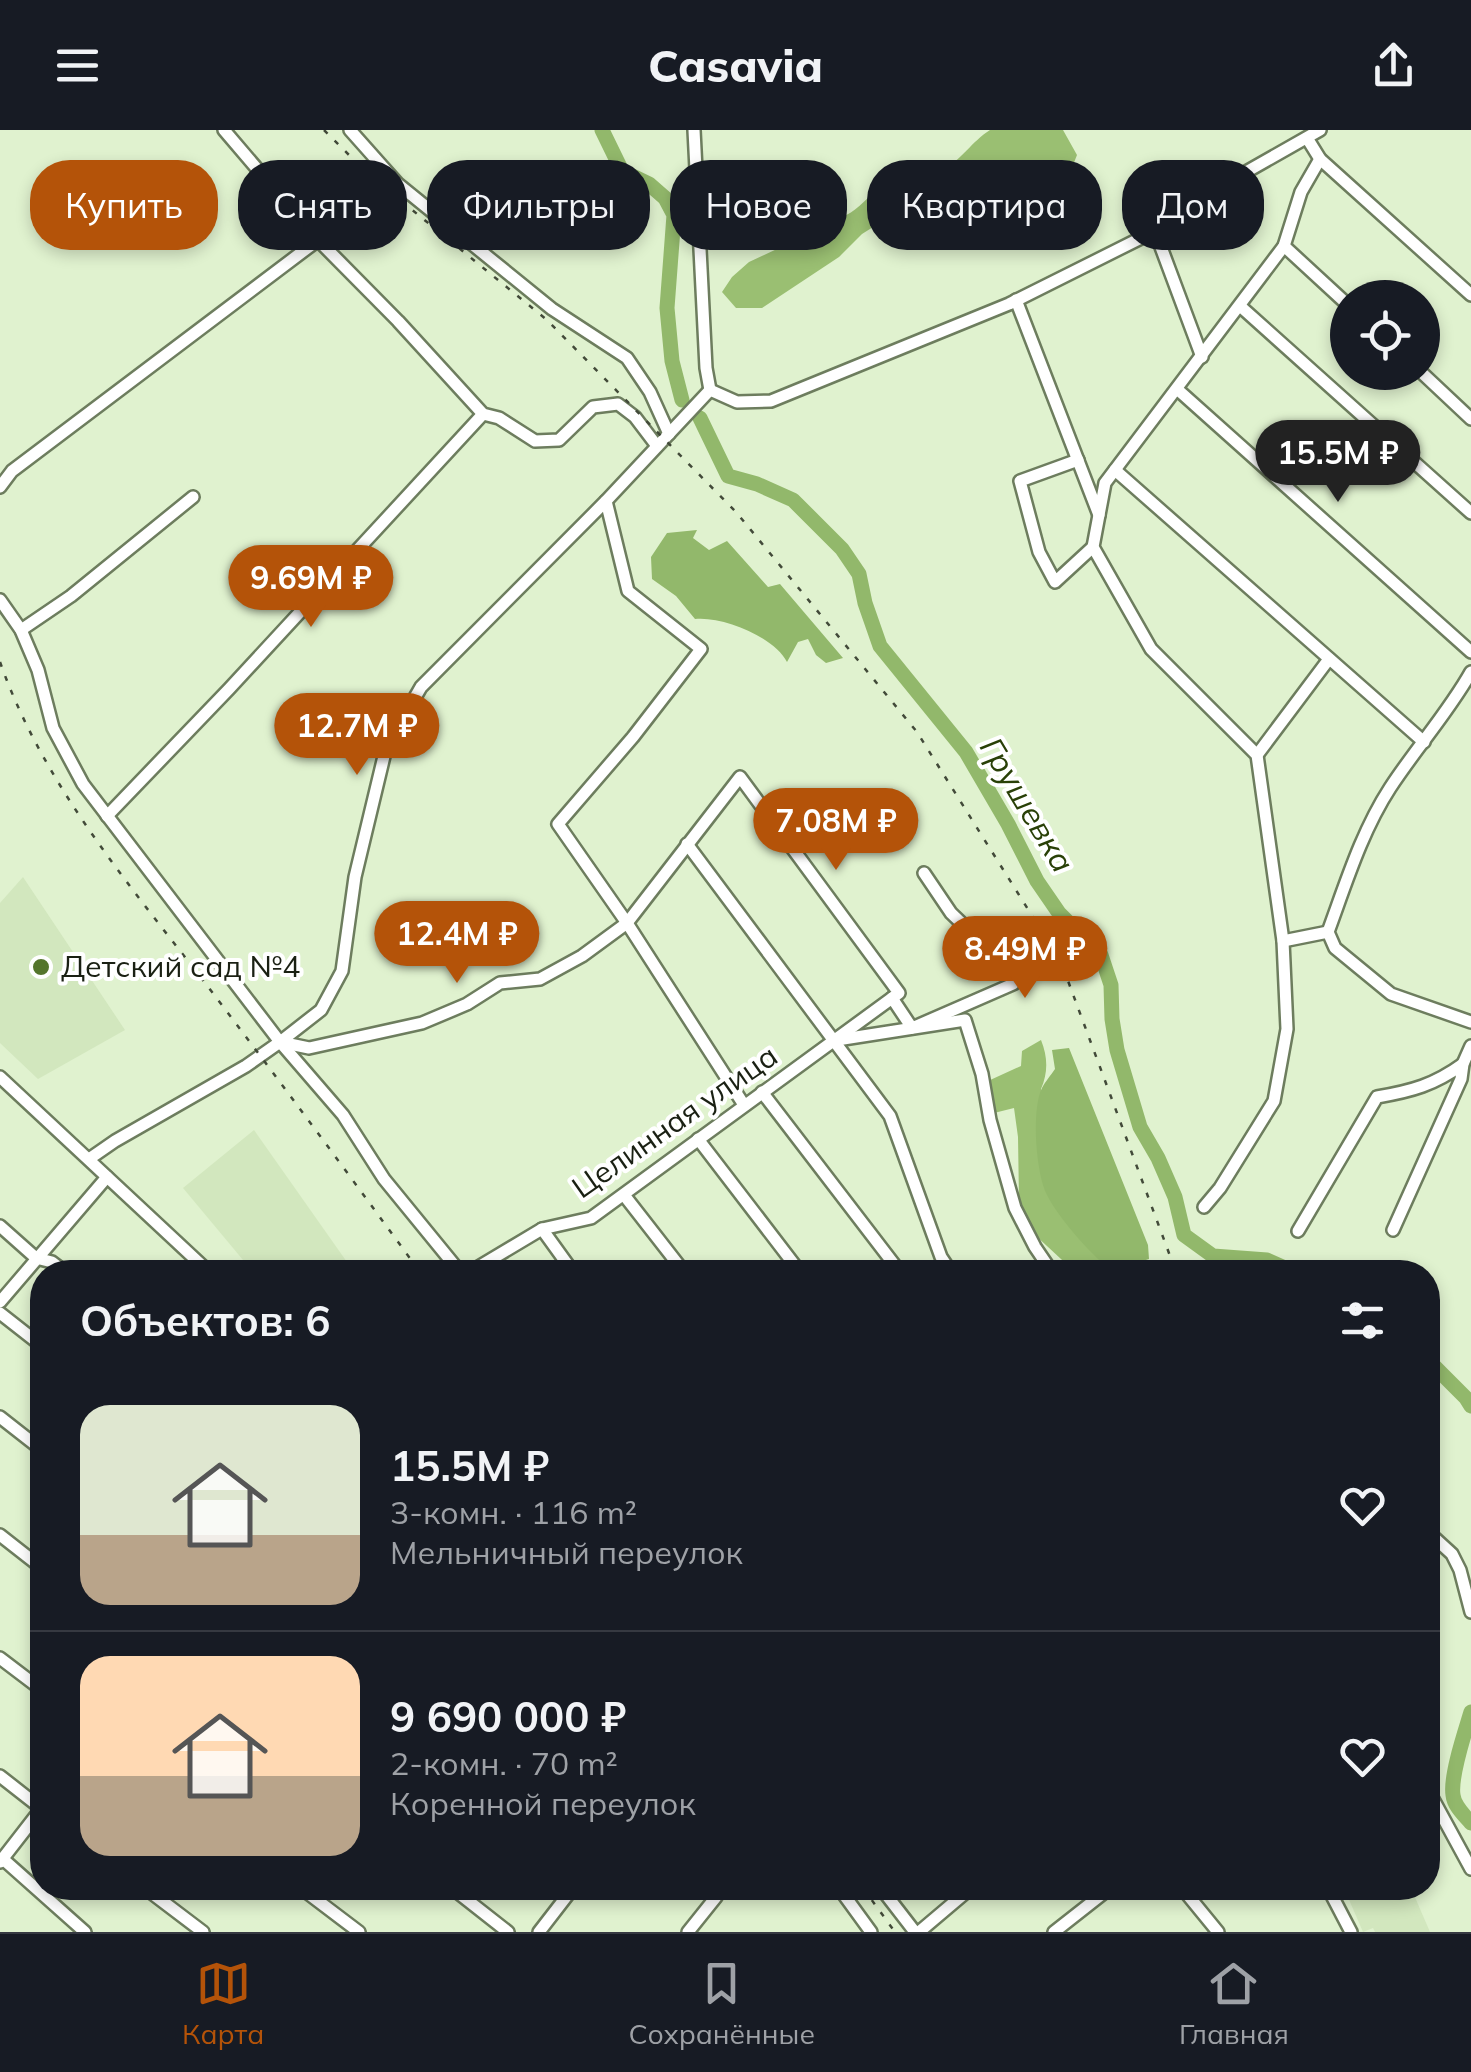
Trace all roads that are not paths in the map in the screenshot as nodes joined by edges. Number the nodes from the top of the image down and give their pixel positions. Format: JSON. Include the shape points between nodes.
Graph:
{"nodes":[{"id":1,"x":224,"y":130,"type":"edge"},
{"id":2,"x":350,"y":130,"type":"edge"},
{"id":3,"x":694,"y":130,"type":"edge"},
{"id":4,"x":1320,"y":130,"type":"edge"},
{"id":5,"x":1307,"y":138,"type":"junction"},
{"id":6,"x":1320,"y":159,"type":"junction"},
{"id":7,"x":250,"y":160,"type":"edge"},
{"id":8,"x":1264,"y":162,"type":"edge"},
{"id":9,"x":1284,"y":246,"type":"junction"},
{"id":10,"x":1122,"y":248,"type":"edge"},
{"id":11,"x":305,"y":250,"type":"edge"},
{"id":12,"x":328,"y":250,"type":"edge"},
{"id":13,"x":1162,"y":250,"type":"edge"},
{"id":14,"x":1330,"y":288,"type":"edge"},
{"id":15,"x":1471,"y":295,"type":"edge"},
{"id":16,"x":1016,"y":300,"type":"junction"},
{"id":17,"x":1240,"y":306,"type":"junction"},
{"id":18,"x":1202,"y":356,"type":"junction"},
{"id":19,"x":1178,"y":389,"type":"junction"},
{"id":20,"x":710,"y":390,"type":"junction"},
{"id":21,"x":1440,"y":390,"type":"edge"},
{"id":22,"x":483,"y":414,"type":"junction"},
{"id":23,"x":1471,"y":419,"type":"edge"},
{"id":24,"x":669,"y":434,"type":"junction"},
{"id":25,"x":657,"y":446,"type":"junction"},
{"id":26,"x":1078,"y":460,"type":"junction"},
{"id":27,"x":1115,"y":470,"type":"junction"},
{"id":28,"x":0,"y":487,"type":"edge"},
{"id":29,"x":192,"y":497,"type":"dead end"},
{"id":30,"x":606,"y":501,"type":"junction"},
{"id":31,"x":1471,"y":513,"type":"edge"},
{"id":32,"x":1099,"y":516,"type":"junction"},
{"id":33,"x":1093,"y":547,"type":"junction"},
{"id":34,"x":0,"y":600,"type":"edge"},
{"id":35,"x":21,"y":630,"type":"junction"},
{"id":36,"x":1471,"y":652,"type":"edge"},
{"id":37,"x":1330,"y":658,"type":"junction"},
{"id":38,"x":1471,"y":672,"type":"edge"},
{"id":39,"x":1424,"y":742,"type":"junction"},
{"id":40,"x":1257,"y":755,"type":"junction"},
{"id":41,"x":107,"y":816,"type":"junction"},
{"id":42,"x":687,"y":844,"type":"junction"},
{"id":43,"x":924,"y":873,"type":"dead end"},
{"id":44,"x":627,"y":923,"type":"junction"},
{"id":45,"x":1328,"y":932,"type":"junction"},
{"id":46,"x":1283,"y":941,"type":"junction"},
{"id":47,"x":895,"y":996,"type":"junction"},
{"id":48,"x":1471,"y":1022,"type":"edge"},
{"id":49,"x":912,"y":1028,"type":"junction"},
{"id":50,"x":833,"y":1040,"type":"junction"},
{"id":51,"x":280,"y":1042,"type":"junction"},
{"id":52,"x":1471,"y":1046,"type":"edge"},
{"id":53,"x":1463,"y":1064,"type":"junction"},
{"id":54,"x":0,"y":1077,"type":"edge"},
{"id":55,"x":762,"y":1092,"type":"junction"},
{"id":56,"x":744,"y":1105,"type":"junction"},
{"id":57,"x":698,"y":1139,"type":"junction"},
{"id":58,"x":89,"y":1159,"type":"junction"},
{"id":59,"x":107,"y":1177,"type":"junction"},
{"id":60,"x":624,"y":1195,"type":"junction"},
{"id":61,"x":1204,"y":1206,"type":"dead end"},
{"id":62,"x":0,"y":1226,"type":"edge"},
{"id":63,"x":542,"y":1229,"type":"junction"},
{"id":64,"x":1393,"y":1230,"type":"dead end"},
{"id":65,"x":1298,"y":1231,"type":"dead end"},
{"id":66,"x":36,"y":1258,"type":"junction"},
{"id":67,"x":44,"y":1260,"type":"edge"},
{"id":68,"x":196,"y":1260,"type":"edge"},
{"id":69,"x":450,"y":1260,"type":"edge"},
{"id":70,"x":490,"y":1260,"type":"edge"},
{"id":71,"x":565,"y":1260,"type":"edge"},
{"id":72,"x":675,"y":1260,"type":"edge"},
{"id":73,"x":791,"y":1260,"type":"edge"},
{"id":74,"x":891,"y":1260,"type":"edge"},
{"id":75,"x":944,"y":1260,"type":"edge"},
{"id":76,"x":1044,"y":1260,"type":"edge"},
{"id":77,"x":30,"y":1265,"type":"edge"},
{"id":78,"x":0,"y":1302,"type":"edge"},
{"id":79,"x":0,"y":1314,"type":"edge"},
{"id":80,"x":30,"y":1337,"type":"edge"},
{"id":81,"x":0,"y":1417,"type":"edge"},
{"id":82,"x":30,"y":1441,"type":"edge"},
{"id":83,"x":0,"y":1535,"type":"edge"},
{"id":84,"x":1440,"y":1543,"type":"edge"},
{"id":85,"x":30,"y":1559,"type":"edge"},
{"id":86,"x":1471,"y":1612,"type":"edge"},
{"id":87,"x":0,"y":1658,"type":"edge"},
{"id":88,"x":30,"y":1681,"type":"edge"},
{"id":89,"x":0,"y":1776,"type":"edge"},
{"id":90,"x":30,"y":1800,"type":"edge"},
{"id":91,"x":1440,"y":1812,"type":"edge"},
{"id":92,"x":30,"y":1824,"type":"edge"},
{"id":93,"x":1,"y":1861,"type":"edge"},
{"id":94,"x":1471,"y":1869,"type":"edge"},
{"id":95,"x":30,"y":1886,"type":"edge"},
{"id":96,"x":47,"y":1900,"type":"edge"},
{"id":97,"x":161,"y":1900,"type":"edge"},
{"id":98,"x":317,"y":1900,"type":"edge"},
{"id":99,"x":467,"y":1900,"type":"edge"},
{"id":100,"x":564,"y":1900,"type":"edge"},
{"id":101,"x":714,"y":1900,"type":"edge"},
{"id":102,"x":848,"y":1900,"type":"edge"},
{"id":103,"x":891,"y":1900,"type":"edge"},
{"id":104,"x":956,"y":1900,"type":"edge"},
{"id":105,"x":1095,"y":1900,"type":"edge"},
{"id":106,"x":1192,"y":1900,"type":"edge"},
{"id":107,"x":1334,"y":1900,"type":"edge"},
{"id":108,"x":85,"y":1932,"type":"edge"},
{"id":109,"x":203,"y":1932,"type":"edge"},
{"id":110,"x":359,"y":1932,"type":"edge"},
{"id":111,"x":508,"y":1932,"type":"edge"},
{"id":112,"x":539,"y":1932,"type":"edge"},
{"id":113,"x":688,"y":1932,"type":"edge"},
{"id":114,"x":871,"y":1932,"type":"edge"},
{"id":115,"x":917,"y":1932,"type":"edge"},
{"id":116,"x":1054,"y":1932,"type":"edge"},
{"id":117,"x":1218,"y":1932,"type":"edge"},
{"id":118,"x":1351,"y":1932,"type":"edge"}],
"edges":[{"from":1,"to":7,"type":"street"},
{"from":2,"to":24,"type":"street","via":[[398,184],[552,308],[628,358]]},
{"from":3,"to":20,"type":"street"},
{"from":4,"to":5,"type":"street"},
{"from":5,"to":6,"type":"street"},
{"from":5,"to":8,"type":"street"},
{"from":6,"to":9,"type":"street"},
{"from":6,"to":15,"type":"street"},
{"from":9,"to":14,"type":"street"},
{"from":9,"to":17,"type":"street"},
{"from":10,"to":16,"type":"street"},
{"from":11,"to":28,"type":"street","via":[[12,471]]},
{"from":12,"to":22,"type":"street"},
{"from":13,"to":18,"type":"street"},
{"from":16,"to":20,"type":"street","via":[[771,401],[737,402]]},
{"from":16,"to":26,"type":"street"},
{"from":17,"to":18,"type":"street"},
{"from":17,"to":31,"type":"street"},
{"from":18,"to":19,"type":"street"},
{"from":19,"to":27,"type":"street"},
{"from":19,"to":36,"type":"street"},
{"from":20,"to":24,"type":"street"},
{"from":21,"to":23,"type":"street"},
{"from":22,"to":25,"type":"street","via":[[536,441],[559,440],[593,407],[618,404]]},
{"from":22,"to":41,"type":"street"},
{"from":24,"to":25,"type":"street"},
{"from":25,"to":30,"type":"street"},
{"from":26,"to":32,"type":"street"},
{"from":26,"to":33,"type":"street","via":[[1020,481],[1039,552],[1056,582]]},
{"from":27,"to":32,"type":"street","via":[[1105,483]]},
{"from":27,"to":37,"type":"street"},
{"from":29,"to":35,"type":"street"},
{"from":30,"to":44,"type":"street","via":[[628,591],[701,649],[558,824]]},
{"from":30,"to":51,"type":"street","via":[[422,687],[386,748],[355,877],[342,971],[320,1010]]},
{"from":32,"to":33,"type":"street"},
{"from":33,"to":40,"type":"street","via":[[1151,650]]},
{"from":34,"to":35,"type":"street"},
{"from":35,"to":41,"type":"street","via":[[54,728]]},
{"from":37,"to":39,"type":"street"},
{"from":37,"to":40,"type":"street"},
{"from":38,"to":39,"type":"street"},
{"from":39,"to":45,"type":"street","via":[[1388,790]]},
{"from":40,"to":46,"type":"street"},
{"from":41,"to":51,"type":"street"},
{"from":42,"to":44,"type":"street"},
{"from":42,"to":47,"type":"street","via":[[740,777]]},
{"from":42,"to":50,"type":"street"},
{"from":43,"to":49,"type":"street","via":[[951,913],[1010,961],[1013,984]]},
{"from":44,"to":51,"type":"street","via":[[540,979],[500,983],[422,1023],[309,1048]]},
{"from":44,"to":56,"type":"street"},
{"from":45,"to":46,"type":"street"},
{"from":45,"to":48,"type":"street","via":[[1334,948],[1391,994]]},
{"from":46,"to":61,"type":"street","via":[[1287,1029],[1274,1101]]},
{"from":47,"to":49,"type":"street"},
{"from":47,"to":50,"type":"street","name":"Целинная улица"},
{"from":49,"to":50,"type":"street"},
{"from":49,"to":76,"type":"street","via":[[964,1020],[1015,1208]]},
{"from":50,"to":55,"type":"street","name":"Целинная улица"},
{"from":50,"to":75,"type":"street","via":[[890,1116]]},
{"from":51,"to":58,"type":"street"},
{"from":51,"to":69,"type":"street"},
{"from":52,"to":53,"type":"street"},
{"from":53,"to":64,"type":"street"},
{"from":53,"to":65,"type":"street","via":[[1440,1080],[1377,1097]]},
{"from":54,"to":58,"type":"street"},
{"from":55,"to":56,"type":"street","name":"Целинная улица"},
{"from":55,"to":74,"type":"street"},
{"from":56,"to":57,"type":"street","name":"Целинная улица"},
{"from":57,"to":60,"type":"street","name":"Целинная улица"},
{"from":57,"to":73,"type":"street"},
{"from":58,"to":59,"type":"street"},
{"from":59,"to":66,"type":"street"},
{"from":59,"to":68,"type":"street"},
{"from":60,"to":63,"type":"street","name":"Целинная улица","via":[[591,1218]]},
{"from":60,"to":72,"type":"street"},
{"from":62,"to":66,"type":"street"},
{"from":63,"to":70,"type":"street","name":"Целинная улица"},
{"from":63,"to":71,"type":"street"},
{"from":66,"to":67,"type":"street"},
{"from":77,"to":78,"type":"street"},
{"from":79,"to":80,"type":"street"},
{"from":81,"to":82,"type":"street"},
{"from":83,"to":85,"type":"street"},
{"from":84,"to":86,"type":"street","via":[[1452,1554]]},
{"from":87,"to":88,"type":"street"},
{"from":89,"to":90,"type":"street"},
{"from":91,"to":94,"type":"street"},
{"from":92,"to":93,"type":"street"},
{"from":93,"to":95,"type":"street"},
{"from":96,"to":108,"type":"street"},
{"from":97,"to":109,"type":"street"},
{"from":98,"to":110,"type":"street"},
{"from":99,"to":111,"type":"street"},
{"from":100,"to":112,"type":"street"},
{"from":101,"to":113,"type":"street"},
{"from":102,"to":114,"type":"street"},
{"from":103,"to":115,"type":"street"},
{"from":104,"to":115,"type":"street"},
{"from":105,"to":116,"type":"street"},
{"from":106,"to":117,"type":"street"},
{"from":107,"to":118,"type":"street"}]}
